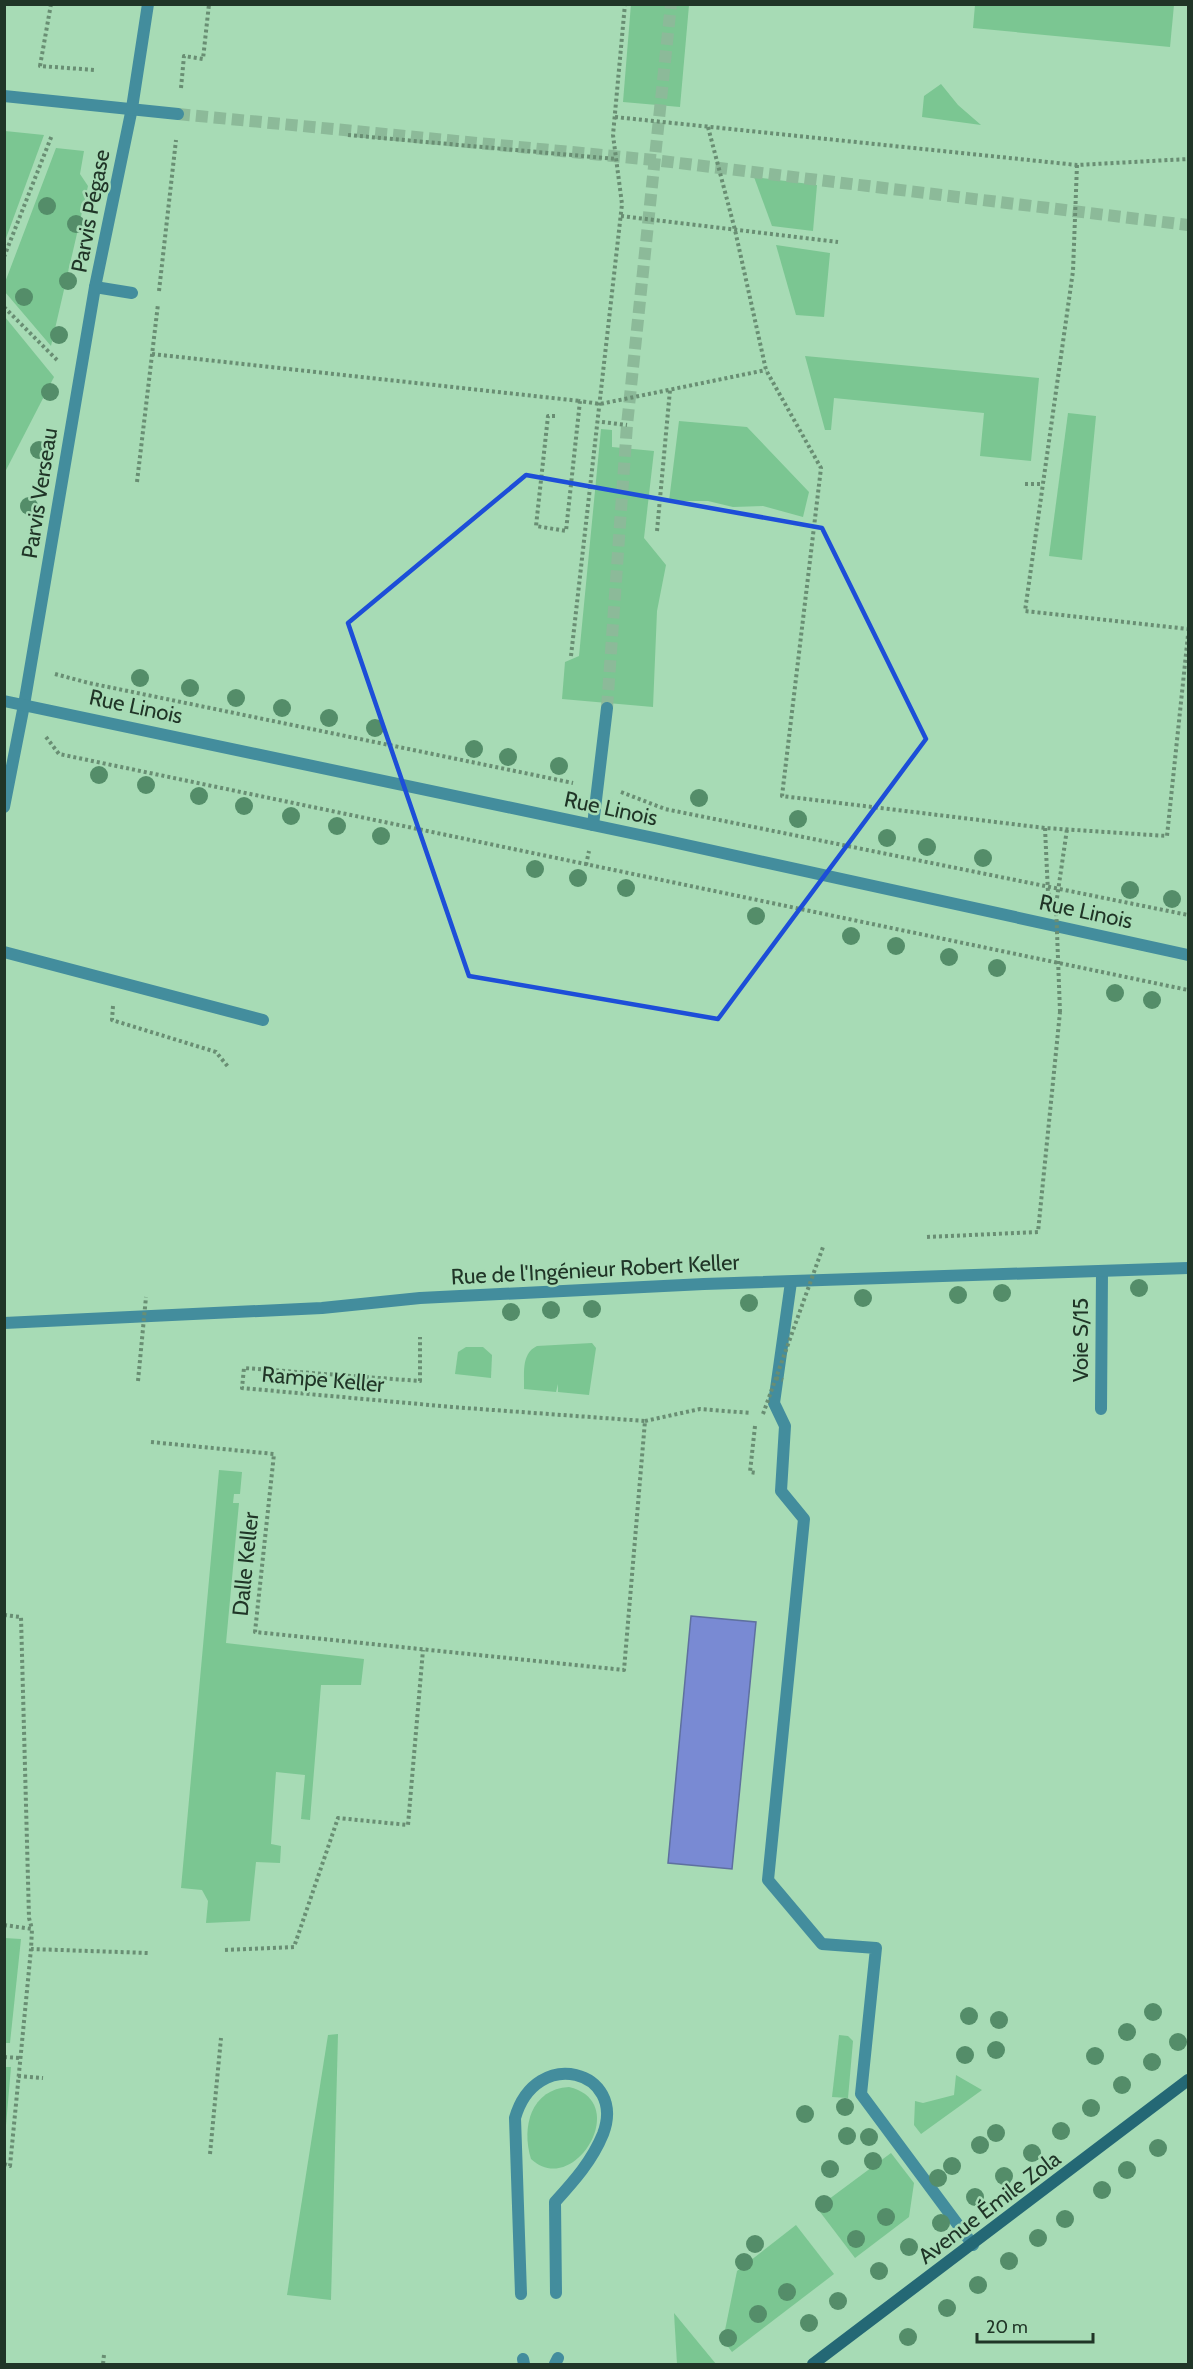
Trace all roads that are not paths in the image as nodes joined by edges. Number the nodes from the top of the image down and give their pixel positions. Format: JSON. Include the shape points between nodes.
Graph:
{"nodes":[{"id":1,"x":148,"y":4,"type":"edge"},
{"id":2,"x":4,"y":96,"type":"edge"},
{"id":3,"x":132,"y":108,"type":"junction"},
{"id":4,"x":178,"y":114,"type":"tunnel mouth"},
{"id":5,"x":95,"y":287,"type":"junction"},
{"id":6,"x":132,"y":293,"type":"dead end"},
{"id":7,"x":4,"y":701,"type":"edge"},
{"id":8,"x":24,"y":705,"type":"junction"},
{"id":9,"x":607,"y":708,"type":"tunnel mouth"},
{"id":10,"x":4,"y":807,"type":"edge"},
{"id":11,"x":593,"y":825,"type":"junction"},
{"id":12,"x":4,"y":952,"type":"edge"},
{"id":13,"x":1188,"y":955,"type":"edge"},
{"id":14,"x":263,"y":1020,"type":"dead end"},
{"id":15,"x":1188,"y":1268,"type":"edge"},
{"id":16,"x":1102,"y":1272,"type":"junction"},
{"id":17,"x":791,"y":1282,"type":"junction"},
{"id":18,"x":4,"y":1323,"type":"edge"},
{"id":19,"x":1101,"y":1409,"type":"dead end"},
{"id":20,"x":1188,"y":2080,"type":"edge"},
{"id":21,"x":973,"y":2245,"type":"junction"},
{"id":22,"x":556,"y":2292,"type":"dead end"},
{"id":23,"x":521,"y":2294,"type":"dead end"},
{"id":24,"x":813,"y":2364,"type":"edge"}],
"edges":[{"from":1,"to":3,"type":"street","name":"Parvis Pégase"},
{"from":2,"to":3,"type":"street"},
{"from":3,"to":4,"type":"street"},
{"from":3,"to":5,"type":"street","name":"Parvis Pégase"},
{"from":5,"to":6,"type":"street","name":"Parvis Pégase"},
{"from":5,"to":8,"type":"street","name":"Parvis Verseau"},
{"from":7,"to":8,"type":"street","name":"Rue Linois"},
{"from":8,"to":10,"type":"street"},
{"from":8,"to":11,"type":"street","name":"Rue Linois"},
{"from":9,"to":11,"type":"street"},
{"from":11,"to":13,"type":"street","name":"Rue Linois"},
{"from":12,"to":14,"type":"street"},
{"from":15,"to":16,"type":"street","name":"Rue de l'Ingénieur Robert Keller"},
{"from":16,"to":17,"type":"street","name":"Rue de l'Ingénieur Robert Keller"},
{"from":16,"to":19,"type":"street","name":"Voie S/15"},
{"from":17,"to":18,"type":"street","name":"Rue de l'Ingénieur Robert Keller","via":[[420,1298],[322,1308]]},
{"from":17,"to":21,"type":"street","via":[[774,1402],[785,1426],[781,1491],[804,1519],[768,1880],[822,1944],[876,1948],[861,2094]]},
{"from":20,"to":21,"type":"main road","name":"Avenue Émile Zola"},
{"from":21,"to":24,"type":"main road","name":"Avenue Émile Zola"},
{"from":22,"to":23,"type":"street","via":[[555,2202],[586,2167],[604,2132],[607,2107],[598,2088],[584,2076],[570,2073],[552,2075],[529,2090],[519,2103],[515,2118]]}]}
